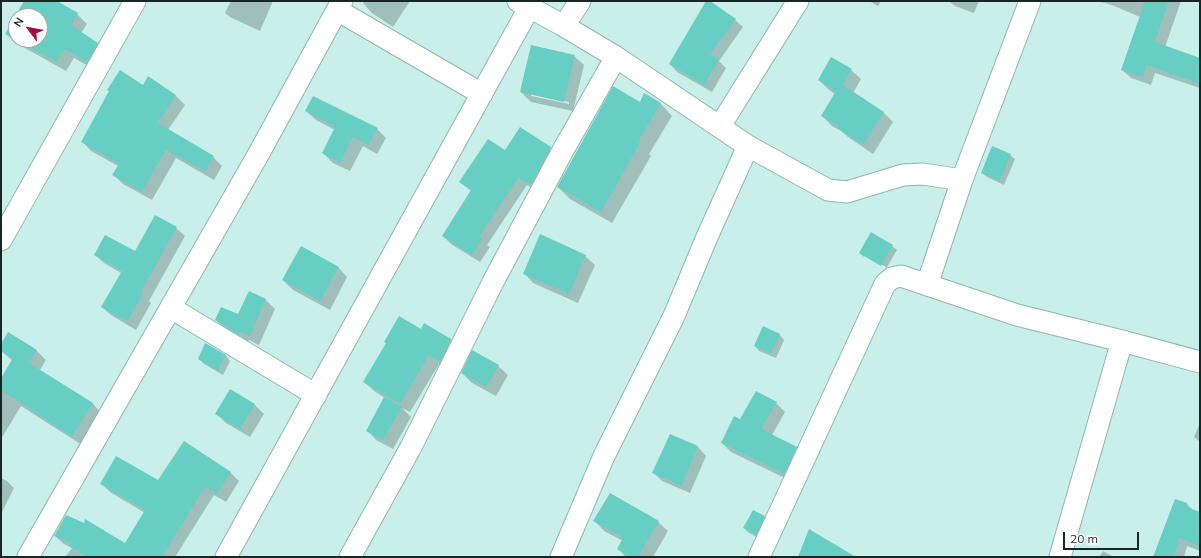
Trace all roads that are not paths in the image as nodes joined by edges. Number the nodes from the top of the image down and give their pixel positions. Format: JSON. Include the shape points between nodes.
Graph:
{"nodes":[{"id":1,"x":134,"y":1,"type":"edge"},
{"id":2,"x":580,"y":1,"type":"edge"},
{"id":3,"x":798,"y":1,"type":"edge"},
{"id":4,"x":1030,"y":1,"type":"edge"},
{"id":5,"x":523,"y":4,"type":"edge"},
{"id":6,"x":339,"y":6,"type":"edge"},
{"id":7,"x":564,"y":26,"type":"junction"},
{"id":8,"x":616,"y":57,"type":"junction"},
{"id":9,"x":482,"y":94,"type":"junction"},
{"id":10,"x":720,"y":126,"type":"junction"},
{"id":11,"x":748,"y":146,"type":"junction"},
{"id":12,"x":962,"y":180,"type":"junction"},
{"id":13,"x":1,"y":240,"type":"edge"},
{"id":14,"x":927,"y":285,"type":"junction"},
{"id":15,"x":171,"y":308,"type":"junction"},
{"id":16,"x":1122,"y":340,"type":"junction"},
{"id":17,"x":1200,"y":362,"type":"edge"},
{"id":18,"x":316,"y":395,"type":"junction"},
{"id":19,"x":28,"y":557,"type":"edge"},
{"id":20,"x":226,"y":557,"type":"edge"},
{"id":21,"x":350,"y":557,"type":"edge"},
{"id":22,"x":562,"y":557,"type":"edge"},
{"id":23,"x":759,"y":557,"type":"edge"},
{"id":24,"x":1060,"y":557,"type":"edge"}],
"edges":[{"from":1,"to":13,"type":"street"},
{"from":2,"to":7,"type":"street"},
{"from":3,"to":10,"type":"street"},
{"from":4,"to":12,"type":"street"},
{"from":5,"to":7,"type":"street"},
{"from":5,"to":9,"type":"street"},
{"from":6,"to":9,"type":"street"},
{"from":6,"to":15,"type":"street"},
{"from":7,"to":8,"type":"street"},
{"from":8,"to":10,"type":"street"},
{"from":8,"to":21,"type":"street","via":[[562,152],[493,282],[411,447]]},
{"from":9,"to":18,"type":"street"},
{"from":10,"to":11,"type":"street"},
{"from":11,"to":12,"type":"street","via":[[828,190],[847,192],[903,175],[923,174]]},
{"from":11,"to":22,"type":"street","via":[[674,316],[604,456]]},
{"from":12,"to":14,"type":"street"},
{"from":14,"to":16,"type":"street","via":[[1017,315]]},
{"from":14,"to":23,"type":"street","via":[[901,276],[892,278],[885,284]]},
{"from":15,"to":18,"type":"street"},
{"from":15,"to":19,"type":"street"},
{"from":16,"to":17,"type":"street"},
{"from":16,"to":24,"type":"street"},
{"from":18,"to":20,"type":"street"}]}
